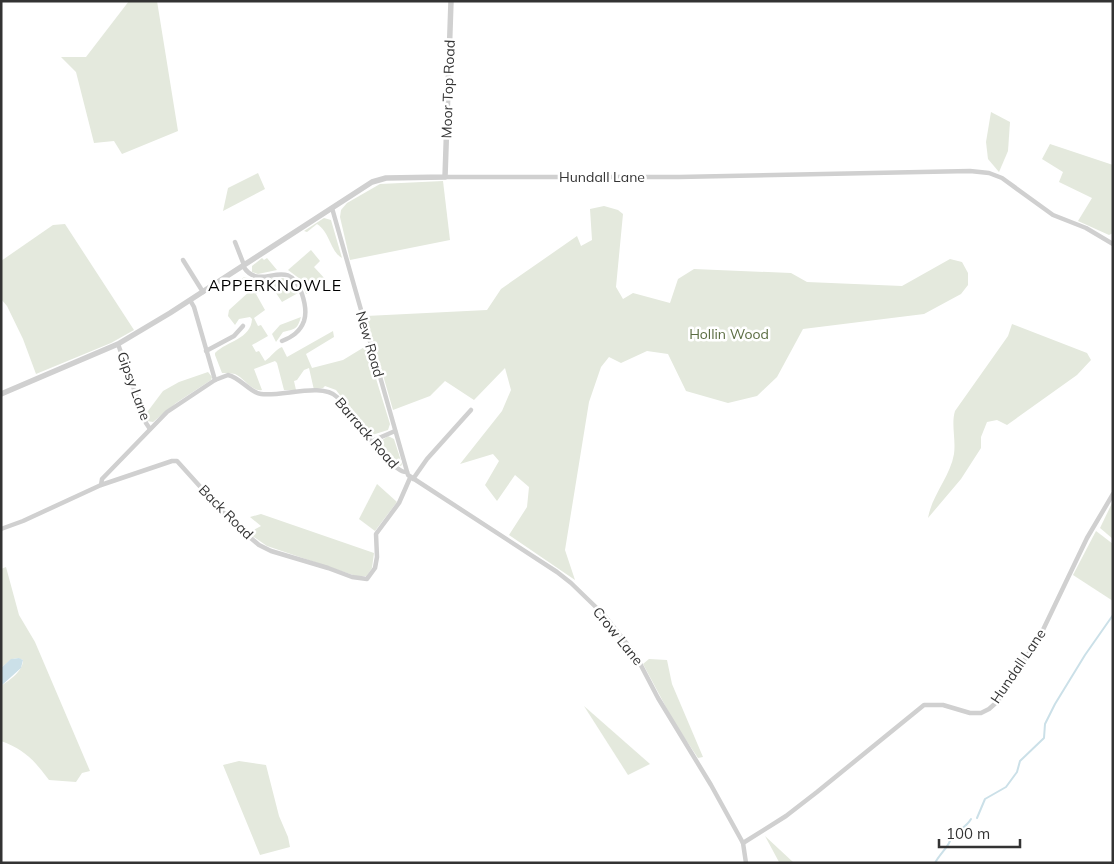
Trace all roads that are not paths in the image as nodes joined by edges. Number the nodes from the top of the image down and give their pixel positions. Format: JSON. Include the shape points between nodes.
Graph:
{"nodes":[{"id":1,"x":451,"y":1,"type":"edge"},
{"id":2,"x":445,"y":178,"type":"junction"},
{"id":3,"x":332,"y":208,"type":"junction"},
{"id":4,"x":234,"y":242,"type":"dead end"},
{"id":5,"x":1113,"y":244,"type":"edge"},
{"id":6,"x":183,"y":260,"type":"dead end"},
{"id":7,"x":243,"y":266,"type":"junction"},
{"id":8,"x":203,"y":292,"type":"junction"},
{"id":9,"x":190,"y":300,"type":"junction"},
{"id":10,"x":243,"y":326,"type":"dead end"},
{"id":11,"x":284,"y":339,"type":"dead end"},
{"id":12,"x":118,"y":344,"type":"junction"},
{"id":13,"x":206,"y":351,"type":"junction"},
{"id":14,"x":214,"y":380,"type":"junction"},
{"id":15,"x":1,"y":394,"type":"edge"},
{"id":16,"x":471,"y":410,"type":"dead end"},
{"id":17,"x":150,"y":428,"type":"junction"},
{"id":18,"x":394,"y":431,"type":"junction"},
{"id":19,"x":372,"y":441,"type":"junction"},
{"id":20,"x":407,"y":472,"type":"junction"},
{"id":21,"x":412,"y":479,"type":"junction"},
{"id":22,"x":101,"y":485,"type":"junction"},
{"id":23,"x":1113,"y":494,"type":"edge"},
{"id":24,"x":1,"y":529,"type":"edge"},
{"id":25,"x":743,"y":843,"type":"junction"},
{"id":26,"x":746,"y":863,"type":"edge"}],
"edges":[{"from":1,"to":2,"type":"street","name":"Moor Top Road"},
{"from":2,"to":3,"type":"street","name":"Hundall Lane","via":[[380,179]]},
{"from":2,"to":5,"type":"street","name":"Hundall Lane","via":[[979,172],[1002,178],[1053,215],[1086,228]]},
{"from":3,"to":7,"type":"street","name":"Hundall Lane"},
{"from":3,"to":18,"type":"street","name":"New Road"},
{"from":4,"to":7,"type":"street"},
{"from":6,"to":8,"type":"street"},
{"from":7,"to":8,"type":"street","name":"Hundall Lane"},
{"from":7,"to":11,"type":"street","via":[[254,277],[285,274],[298,283],[305,302],[304,320],[296,333]]},
{"from":8,"to":9,"type":"street","name":"Hundall Lane"},
{"from":9,"to":12,"type":"street","name":"Hundall Lane"},
{"from":9,"to":13,"type":"street"},
{"from":10,"to":13,"type":"street","via":[[240,332]]},
{"from":12,"to":15,"type":"street","name":"Hundall Lane"},
{"from":12,"to":17,"type":"street","name":"Gipsy Lane"},
{"from":13,"to":14,"type":"street"},
{"from":14,"to":17,"type":"street","via":[[167,412]]},
{"from":14,"to":19,"type":"street","name":"Barrack Road","via":[[233,376],[260,394],[328,391]]},
{"from":16,"to":21,"type":"street"},
{"from":17,"to":22,"type":"street","via":[[102,478]]},
{"from":18,"to":19,"type":"street"},
{"from":18,"to":20,"type":"street","name":"New Road"},
{"from":19,"to":20,"type":"street","name":"Barrack Road","via":[[401,472]]},
{"from":20,"to":21,"type":"street","name":"New Road"},
{"from":21,"to":22,"type":"street","name":"Back Road","via":[[376,534],[376,568],[367,579],[352,577],[259,545],[233,523],[177,461]]},
{"from":21,"to":25,"type":"street","name":"Crow Lane","via":[[557,572],[604,615],[640,661],[658,698]]},
{"from":22,"to":24,"type":"street"},
{"from":23,"to":25,"type":"street","name":"Hundall Lane","via":[[1087,538],[1041,634],[998,701],[981,713],[943,705],[924,705],[786,816]]},
{"from":25,"to":26,"type":"street","name":"Crow Lane"}]}
